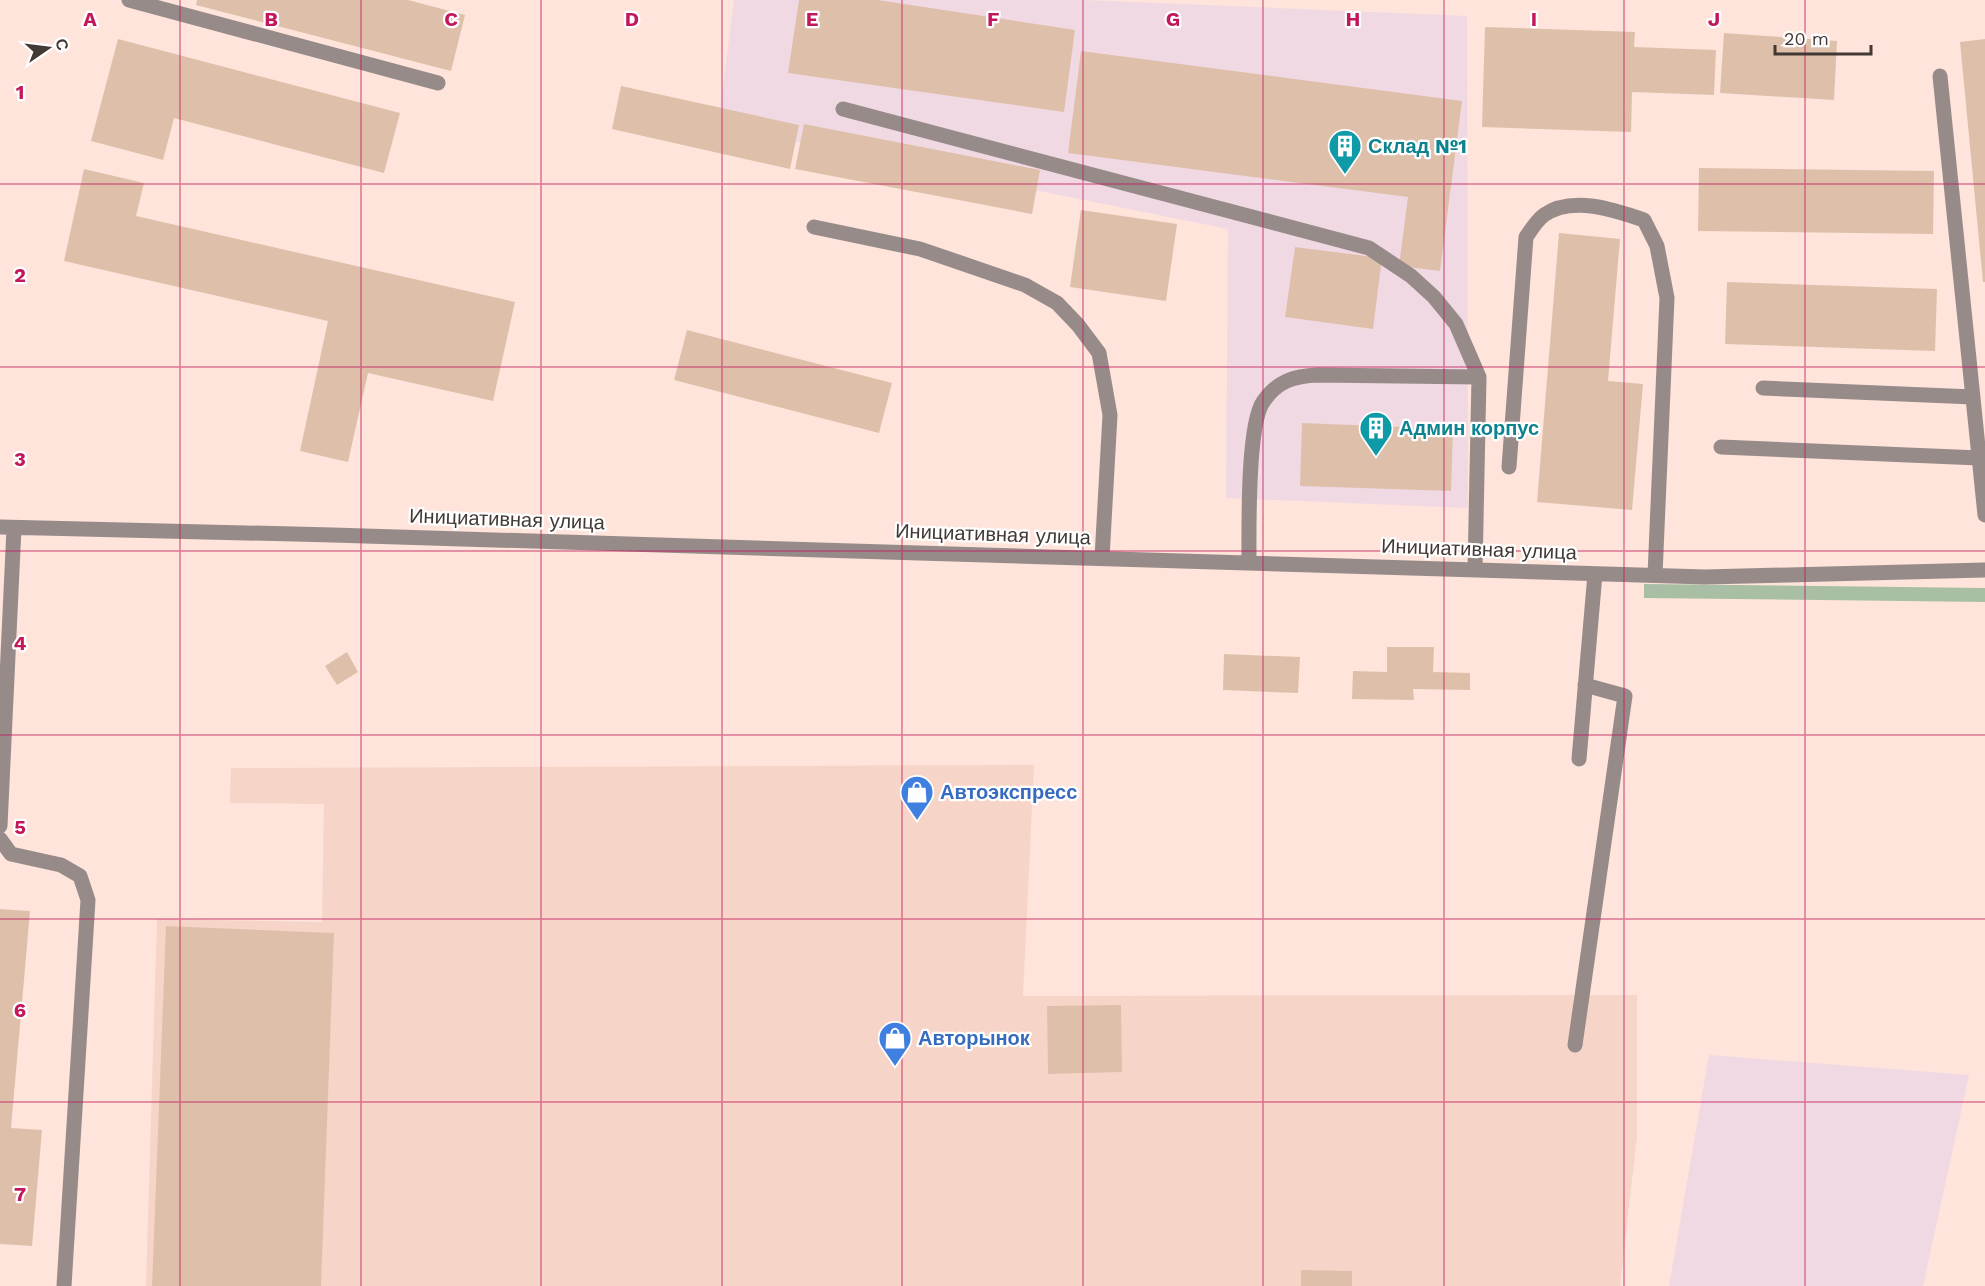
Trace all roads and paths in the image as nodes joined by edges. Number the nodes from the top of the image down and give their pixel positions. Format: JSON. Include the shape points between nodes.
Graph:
{"nodes":[{"id":1,"x":129,"y":0,"type":"edge"},
{"id":2,"x":1940,"y":76,"type":"dead end"},
{"id":3,"x":438,"y":83,"type":"dead end"},
{"id":4,"x":843,"y":109,"type":"dead end"},
{"id":5,"x":814,"y":227,"type":"dead end"},
{"id":6,"x":1479,"y":377,"type":"junction"},
{"id":7,"x":1763,"y":388,"type":"dead end"},
{"id":8,"x":1973,"y":397,"type":"junction"},
{"id":9,"x":1721,"y":447,"type":"dead end"},
{"id":10,"x":1979,"y":458,"type":"junction"},
{"id":11,"x":1509,"y":467,"type":"dead end"},
{"id":12,"x":1985,"y":514,"type":"edge"},
{"id":13,"x":7,"y":527,"type":"edge"},
{"id":14,"x":1102,"y":558,"type":"junction"},
{"id":15,"x":1249,"y":563,"type":"junction"},
{"id":16,"x":1475,"y":570,"type":"junction"},
{"id":17,"x":1985,"y":570,"type":"edge"},
{"id":18,"x":1595,"y":574,"type":"junction"},
{"id":19,"x":1655,"y":575,"type":"junction"},
{"id":20,"x":1586,"y":685,"type":"junction"},
{"id":21,"x":1579,"y":759,"type":"dead end"},
{"id":22,"x":0,"y":826,"type":"edge"},
{"id":23,"x":0,"y":839,"type":"edge"},
{"id":24,"x":1575,"y":1044,"type":"dead end"},
{"id":25,"x":64,"y":1286,"type":"edge"}],
"edges":[{"from":1,"to":3,"type":"street"},
{"from":2,"to":8,"type":"street"},
{"from":4,"to":6,"type":"street","via":[[1369,248],[1434,297],[1456,324]]},
{"from":5,"to":14,"type":"street","via":[[920,249],[1025,285],[1057,303],[1078,325],[1099,353],[1110,415]]},
{"from":6,"to":15,"type":"street","via":[[1310,375],[1293,376],[1277,386],[1262,403],[1256,428],[1251,460]]},
{"from":6,"to":16,"type":"street"},
{"from":7,"to":8,"type":"street"},
{"from":8,"to":10,"type":"street"},
{"from":9,"to":10,"type":"street"},
{"from":10,"to":12,"type":"street"},
{"from":11,"to":19,"type":"street","via":[[1526,237],[1545,215],[1564,208],[1593,204],[1644,220],[1658,246],[1667,298]]},
{"from":13,"to":14,"type":"street","name":"Инициативная улица"},
{"from":13,"to":22,"type":"street"},
{"from":14,"to":15,"type":"street","name":"Инициативная улица"},
{"from":15,"to":16,"type":"street","name":"Инициативная улица"},
{"from":16,"to":18,"type":"street","name":"Инициативная улица"},
{"from":17,"to":19,"type":"street","name":"Инициативная улица"},
{"from":18,"to":19,"type":"street","name":"Инициативная улица"},
{"from":18,"to":20,"type":"street"},
{"from":20,"to":21,"type":"street"},
{"from":20,"to":24,"type":"street","via":[[1625,696]]},
{"from":23,"to":25,"type":"street","via":[[10,854],[62,865],[80,876],[88,900]]}]}
